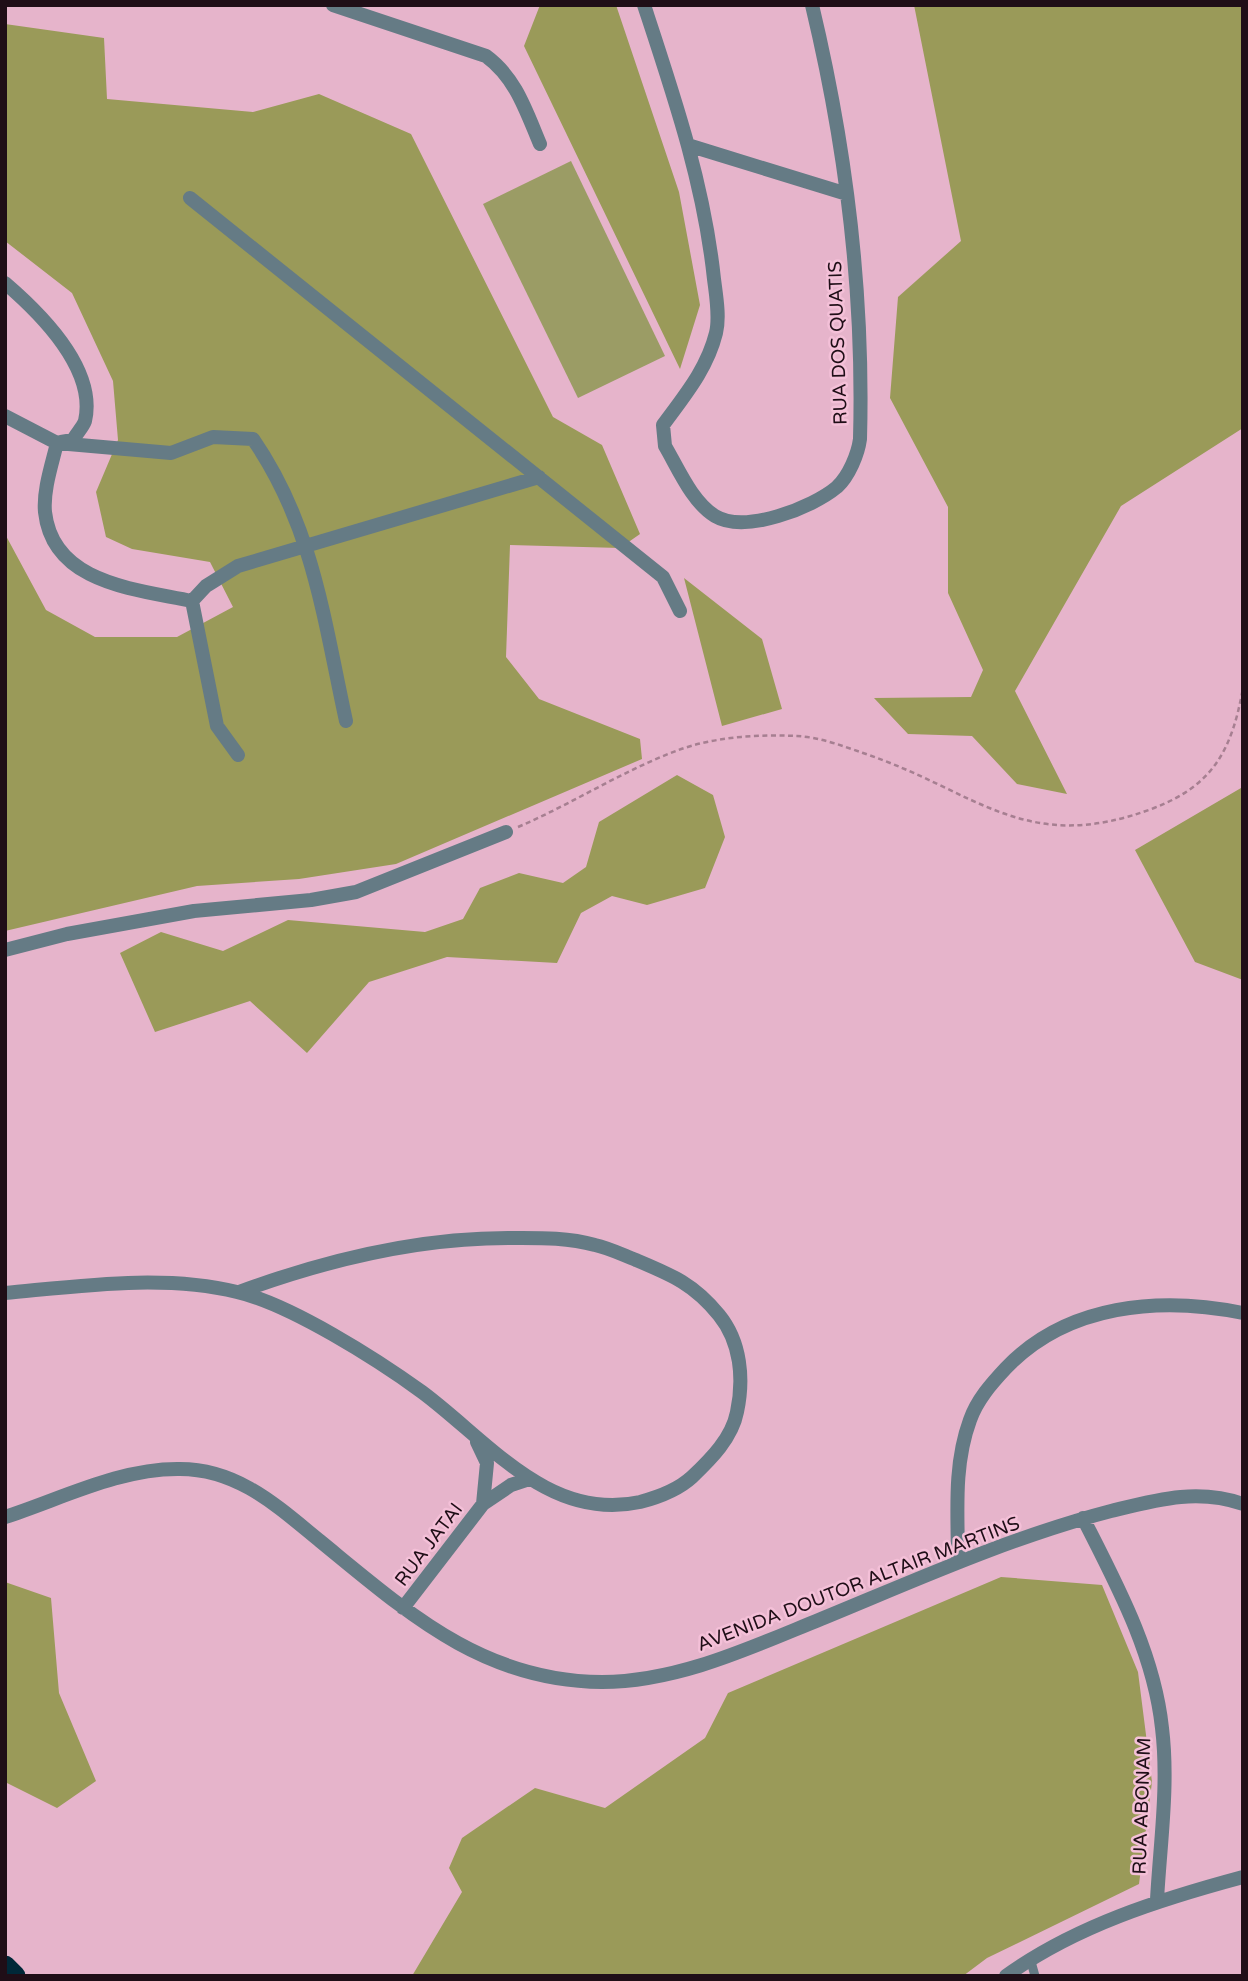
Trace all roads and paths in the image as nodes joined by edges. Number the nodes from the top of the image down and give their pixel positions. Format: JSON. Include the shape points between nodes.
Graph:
{"nodes":[{"id":1,"x":332,"y":5,"type":"edge"},
{"id":2,"x":644,"y":5,"type":"edge"},
{"id":3,"x":812,"y":5,"type":"edge"},
{"id":4,"x":540,"y":144,"type":"dead end"},
{"id":5,"x":691,"y":146,"type":"junction"},
{"id":6,"x":847,"y":194,"type":"junction"},
{"id":7,"x":190,"y":198,"type":"dead end"},
{"id":8,"x":5,"y":283,"type":"edge"},
{"id":9,"x":5,"y":416,"type":"edge"},
{"id":10,"x":57,"y":443,"type":"junction"},
{"id":11,"x":539,"y":477,"type":"junction"},
{"id":12,"x":307,"y":545,"type":"junction"},
{"id":13,"x":192,"y":601,"type":"junction"},
{"id":14,"x":680,"y":611,"type":"dead end"},
{"id":15,"x":1243,"y":688,"type":"edge"},
{"id":16,"x":345,"y":721,"type":"dead end"},
{"id":17,"x":238,"y":755,"type":"dead end"},
{"id":18,"x":506,"y":832,"type":"joint"},
{"id":19,"x":5,"y":950,"type":"edge"},
{"id":20,"x":239,"y":1292,"type":"junction"},
{"id":21,"x":5,"y":1293,"type":"edge"},
{"id":22,"x":1243,"y":1313,"type":"edge"},
{"id":23,"x":473,"y":1435,"type":"junction"},
{"id":24,"x":529,"y":1479,"type":"junction"},
{"id":25,"x":483,"y":1504,"type":"junction"},
{"id":26,"x":1243,"y":1504,"type":"edge"},
{"id":27,"x":5,"y":1517,"type":"edge"},
{"id":28,"x":1083,"y":1518,"type":"junction"},
{"id":29,"x":958,"y":1562,"type":"junction"},
{"id":30,"x":403,"y":1608,"type":"junction"},
{"id":31,"x":1243,"y":1877,"type":"edge"},
{"id":32,"x":1157,"y":1900,"type":"junction"},
{"id":33,"x":1030,"y":1958,"type":"junction"},
{"id":34,"x":5,"y":1966,"type":"edge"},
{"id":35,"x":15,"y":1976,"type":"edge"},
{"id":36,"x":1006,"y":1976,"type":"edge"},
{"id":37,"x":1035,"y":1976,"type":"edge"}],
"edges":[{"from":1,"to":4,"type":"street","via":[[486,56],[513,83]]},
{"from":2,"to":5,"type":"street"},
{"from":3,"to":6,"type":"street","name":"RUA DOS QUATIS","via":[[837,120]]},
{"from":5,"to":6,"type":"street"},
{"from":5,"to":6,"type":"street","name":"RUA DOS QUATIS","via":[[712,257],[717,330],[699,375],[663,425],[662,435],[664,446],[695,495],[726,522],[759,521],[802,506],[837,486],[853,462],[860,439],[861,393]]},
{"from":7,"to":11,"type":"street"},
{"from":8,"to":10,"type":"street","via":[[41,313],[72,359],[85,392],[85,422],[73,440]]},
{"from":9,"to":10,"type":"street"},
{"from":10,"to":12,"type":"street","via":[[171,453],[213,437],[253,439],[278,474]]},
{"from":10,"to":13,"type":"street","via":[[45,510],[52,541],[66,558],[107,583]]},
{"from":11,"to":12,"type":"street"},
{"from":11,"to":14,"type":"street","via":[[663,577]]},
{"from":12,"to":13,"type":"street","via":[[238,566]]},
{"from":12,"to":16,"type":"street"},
{"from":13,"to":17,"type":"street","via":[[217,726]]},
{"from":15,"to":18,"type":"path","via":[[1228,742],[1211,773],[1176,799],[1117,821],[1076,826],[1025,822],[888,761],[842,746],[800,736],[757,736],[678,750]]},
{"from":18,"to":19,"type":"street","via":[[356,892],[194,911]]},
{"from":20,"to":21,"type":"street","via":[[134,1283]]},
{"from":20,"to":23,"type":"street","via":[[349,1345],[423,1393]]},
{"from":20,"to":24,"type":"street","via":[[369,1252],[478,1238],[549,1237],[597,1245],[675,1276],[701,1294],[725,1322],[741,1389],[736,1419],[710,1460],[683,1485],[625,1505],[572,1500]]},
{"from":22,"to":29,"type":"street","via":[[1166,1304],[1121,1308],[1063,1326],[1019,1354],[981,1397],[967,1429],[957,1484]]},
{"from":23,"to":24,"type":"street"},
{"from":23,"to":25,"type":"street","name":"RUA JATAI","via":[[487,1463]]},
{"from":24,"to":25,"type":"street","name":"RUA JATAI"},
{"from":25,"to":30,"type":"street","name":"RUA JATAI"},
{"from":26,"to":28,"type":"street","name":"AVENIDA DOUTOR ALTAIR MARTINS","via":[[1207,1495],[1170,1496]]},
{"from":27,"to":30,"type":"street","name":"AVENIDA DOUTOR ALTAIR MARTINS","via":[[121,1477],[158,1470],[225,1476],[270,1500]]},
{"from":28,"to":29,"type":"street","name":"AVENIDA DOUTOR ALTAIR MARTINS"},
{"from":28,"to":32,"type":"street","name":"RUA ABONAM","via":[[1136,1628],[1162,1727]]},
{"from":29,"to":30,"type":"street","name":"AVENIDA DOUTOR ALTAIR MARTINS","via":[[734,1654],[679,1671],[603,1682],[518,1671],[439,1635]]},
{"from":31,"to":32,"type":"street"},
{"from":32,"to":33,"type":"street"},
{"from":33,"to":36,"type":"street"},
{"from":33,"to":37,"type":"lane"},
{"from":34,"to":35,"type":"highway"}]}
